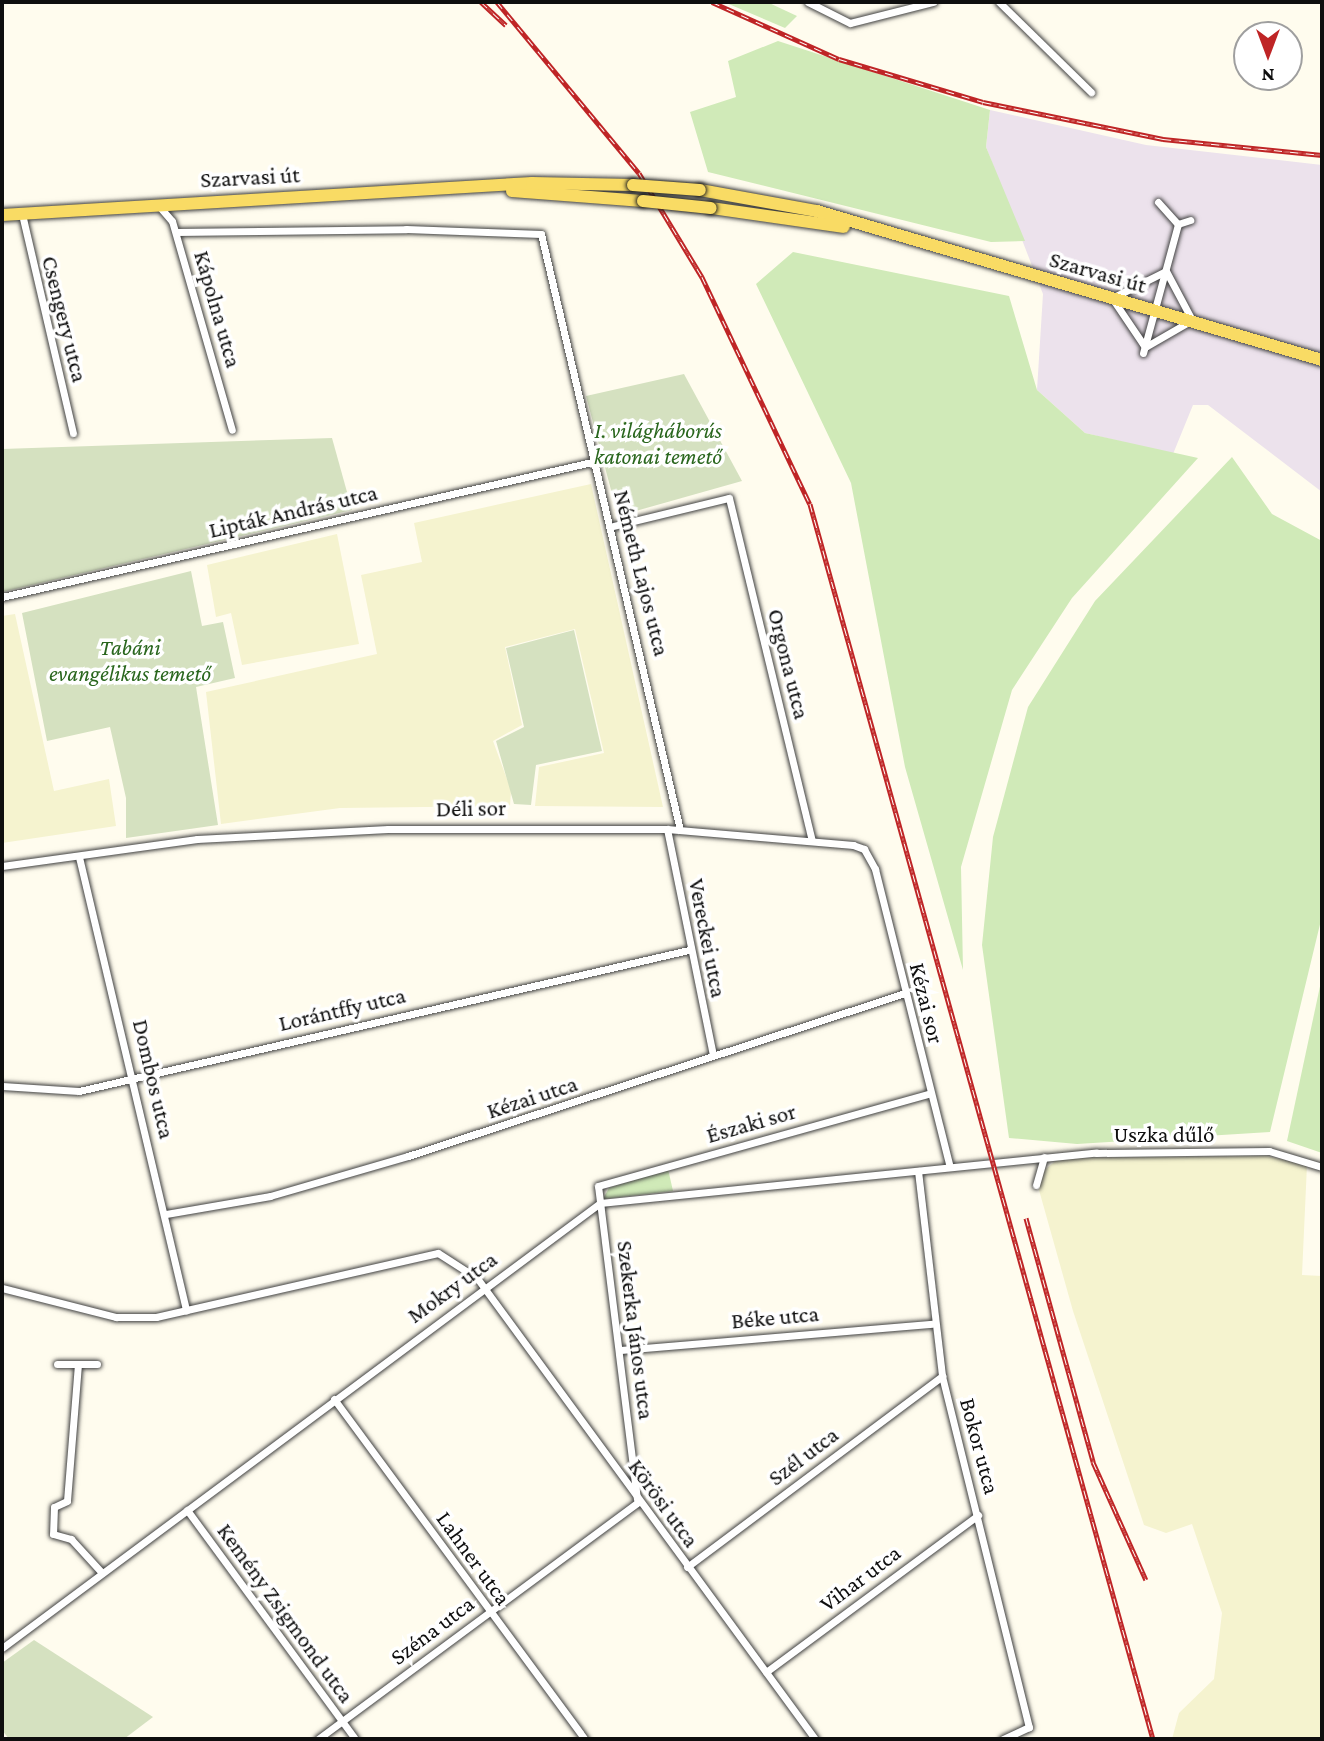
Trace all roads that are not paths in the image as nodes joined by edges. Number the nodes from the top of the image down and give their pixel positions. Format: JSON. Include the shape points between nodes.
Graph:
{"nodes":[{"id":1,"x":808,"y":2,"type":"edge"},
{"id":2,"x":933,"y":2,"type":"edge"},
{"id":3,"x":999,"y":2,"type":"edge"},
{"id":4,"x":1091,"y":92,"type":"dead end"},
{"id":5,"x":501,"y":190,"type":"junction"},
{"id":6,"x":1158,"y":202,"type":"dead end"},
{"id":7,"x":157,"y":204,"type":"junction"},
{"id":8,"x":22,"y":214,"type":"junction"},
{"id":9,"x":2,"y":215,"type":"edge"},
{"id":10,"x":1190,"y":220,"type":"dead end"},
{"id":11,"x":1178,"y":225,"type":"junction"},
{"id":12,"x":862,"y":229,"type":"junction"},
{"id":13,"x":176,"y":232,"type":"junction"},
{"id":14,"x":1166,"y":271,"type":"junction"},
{"id":15,"x":1112,"y":299,"type":"junction"},
{"id":16,"x":1156,"y":310,"type":"junction"},
{"id":17,"x":1192,"y":320,"type":"junction"},
{"id":18,"x":1144,"y":350,"type":"junction"},
{"id":19,"x":1322,"y":360,"type":"edge"},
{"id":20,"x":232,"y":430,"type":"dead end"},
{"id":21,"x":73,"y":433,"type":"dead end"},
{"id":22,"x":592,"y":462,"type":"junction"},
{"id":23,"x":613,"y":526,"type":"junction"},
{"id":24,"x":2,"y":597,"type":"edge"},
{"id":25,"x":667,"y":829,"type":"junction"},
{"id":26,"x":680,"y":830,"type":"junction"},
{"id":27,"x":812,"y":840,"type":"junction"},
{"id":28,"x":864,"y":849,"type":"joint"},
{"id":29,"x":79,"y":857,"type":"junction"},
{"id":30,"x":2,"y":866,"type":"edge"},
{"id":31,"x":689,"y":950,"type":"junction"},
{"id":32,"x":905,"y":993,"type":"junction"},
{"id":33,"x":713,"y":1055,"type":"junction"},
{"id":34,"x":134,"y":1076,"type":"junction"},
{"id":35,"x":2,"y":1086,"type":"edge"},
{"id":36,"x":930,"y":1093,"type":"junction"},
{"id":37,"x":1044,"y":1157,"type":"junction"},
{"id":38,"x":950,"y":1167,"type":"junction"},
{"id":39,"x":1322,"y":1167,"type":"edge"},
{"id":40,"x":918,"y":1171,"type":"junction"},
{"id":41,"x":1036,"y":1185,"type":"dead end"},
{"id":42,"x":600,"y":1203,"type":"junction"},
{"id":43,"x":166,"y":1214,"type":"junction"},
{"id":44,"x":2,"y":1288,"type":"edge"},
{"id":45,"x":480,"y":1291,"type":"junction"},
{"id":46,"x":186,"y":1311,"type":"junction"},
{"id":47,"x":932,"y":1324,"type":"junction"},
{"id":48,"x":621,"y":1350,"type":"junction"},
{"id":49,"x":57,"y":1364,"type":"dead end"},
{"id":50,"x":78,"y":1364,"type":"junction"},
{"id":51,"x":97,"y":1364,"type":"dead end"},
{"id":52,"x":942,"y":1376,"type":"junction"},
{"id":53,"x":334,"y":1399,"type":"junction"},
{"id":54,"x":638,"y":1503,"type":"junction"},
{"id":55,"x":187,"y":1510,"type":"junction"},
{"id":56,"x":978,"y":1514,"type":"junction"},
{"id":57,"x":687,"y":1567,"type":"junction"},
{"id":58,"x":102,"y":1573,"type":"junction"},
{"id":59,"x":490,"y":1611,"type":"junction"},
{"id":60,"x":3,"y":1645,"type":"edge"},
{"id":61,"x":766,"y":1672,"type":"junction"},
{"id":62,"x":341,"y":1721,"type":"junction"},
{"id":63,"x":318,"y":1739,"type":"edge"},
{"id":64,"x":355,"y":1739,"type":"edge"},
{"id":65,"x":585,"y":1739,"type":"edge"},
{"id":66,"x":815,"y":1739,"type":"edge"},
{"id":67,"x":1003,"y":1739,"type":"edge"}],
"edges":[{"from":1,"to":2,"type":"street","via":[[850,23]]},
{"from":3,"to":4,"type":"street"},
{"from":5,"to":7,"type":"main road","name":"Szarvasi út"},
{"from":5,"to":12,"type":"main road","name":"Szarvasi út","bridge":true,"via":[[711,208]]},
{"from":5,"to":12,"type":"main road","name":"Szarvasi út","bridge":true,"via":[[531,183],[700,190],[817,211]]},
{"from":6,"to":11,"type":"street"},
{"from":7,"to":8,"type":"main road","name":"Szarvasi út"},
{"from":7,"to":13,"type":"street","name":"Kápolna utca"},
{"from":8,"to":9,"type":"main road","name":"Szarvasi út"},
{"from":8,"to":21,"type":"street","name":"Csengery utca"},
{"from":10,"to":11,"type":"street"},
{"from":11,"to":14,"type":"street"},
{"from":12,"to":15,"type":"main road","name":"Szarvasi út"},
{"from":13,"to":20,"type":"street","name":"Kápolna utca"},
{"from":13,"to":22,"type":"street","name":"Németh Lajos utca","via":[[406,229],[541,234]]},
{"from":14,"to":15,"type":"street"},
{"from":14,"to":16,"type":"street"},
{"from":14,"to":17,"type":"street"},
{"from":15,"to":16,"type":"main road","name":"Szarvasi út"},
{"from":15,"to":18,"type":"street"},
{"from":16,"to":17,"type":"main road","name":"Szarvasi út"},
{"from":16,"to":18,"type":"street"},
{"from":17,"to":18,"type":"street"},
{"from":17,"to":19,"type":"main road","name":"Szarvasi út"},
{"from":22,"to":23,"type":"street","name":"Németh Lajos utca"},
{"from":22,"to":24,"type":"street","name":"Lipták András utca"},
{"from":23,"to":26,"type":"street","name":"Németh Lajos utca"},
{"from":23,"to":27,"type":"street","name":"Orgona utca","via":[[729,498]]},
{"from":25,"to":26,"type":"street","name":"Déli sor"},
{"from":25,"to":29,"type":"street","name":"Déli sor","via":[[479,827],[261,835]]},
{"from":25,"to":31,"type":"street","name":"Vereckei utca"},
{"from":26,"to":27,"type":"street","name":"Déli sor"},
{"from":27,"to":28,"type":"street","name":"Déli sor"},
{"from":28,"to":32,"type":"street","name":"Kézai sor"},
{"from":29,"to":30,"type":"street","name":"Déli sor"},
{"from":29,"to":34,"type":"street","name":"Dombos utca"},
{"from":31,"to":33,"type":"street","name":"Vereckei utca"},
{"from":31,"to":34,"type":"street","name":"Lorántffy utca"},
{"from":32,"to":33,"type":"street","name":"Kézai utca"},
{"from":32,"to":36,"type":"street","name":"Kézai sor"},
{"from":33,"to":43,"type":"street","name":"Kézai utca","via":[[395,1160],[270,1196]]},
{"from":34,"to":35,"type":"street","name":"Lorántffy utca","via":[[79,1091]]},
{"from":34,"to":43,"type":"street","name":"Dombos utca"},
{"from":36,"to":38,"type":"street","name":"Kézai sor"},
{"from":36,"to":42,"type":"street","name":"Északi sor","via":[[598,1186]]},
{"from":37,"to":38,"type":"street","name":"Uszka dűlő"},
{"from":37,"to":39,"type":"street","name":"Uszka dűlő","via":[[1269,1151]]},
{"from":37,"to":41,"type":"street"},
{"from":38,"to":40,"type":"street"},
{"from":40,"to":42,"type":"street"},
{"from":40,"to":47,"type":"street","name":"Bokor utca"},
{"from":42,"to":45,"type":"street","name":"Mokry utca"},
{"from":42,"to":48,"type":"street","name":"Szekerka János utca"},
{"from":43,"to":46,"type":"street","name":"Dombos utca"},
{"from":44,"to":46,"type":"street","via":[[116,1317]]},
{"from":45,"to":46,"type":"street","via":[[477,1278],[438,1253]]},
{"from":45,"to":53,"type":"street","name":"Mokry utca"},
{"from":45,"to":54,"type":"street","name":"Körösi utca","via":[[572,1406]]},
{"from":47,"to":48,"type":"street","name":"Béke utca"},
{"from":47,"to":52,"type":"street","name":"Bokor utca"},
{"from":48,"to":54,"type":"street","name":"Szekerka János utca"},
{"from":49,"to":50,"type":"street"},
{"from":50,"to":51,"type":"street"},
{"from":50,"to":58,"type":"street","via":[[67,1501],[54,1507],[53,1534],[71,1539]]},
{"from":52,"to":56,"type":"street","name":"Bokor utca"},
{"from":52,"to":57,"type":"street","name":"Szél utca"},
{"from":53,"to":55,"type":"street","name":"Mokry utca"},
{"from":53,"to":59,"type":"street","name":"Lahner utca"},
{"from":54,"to":57,"type":"street","name":"Körösi utca"},
{"from":54,"to":59,"type":"street","name":"Széna utca"},
{"from":55,"to":58,"type":"street","name":"Mokry utca"},
{"from":55,"to":62,"type":"street","name":"Kemény Zsigmond utca"},
{"from":56,"to":61,"type":"street","name":"Vihar utca"},
{"from":56,"to":67,"type":"street","name":"Bokor utca","via":[[1029,1727]]},
{"from":57,"to":61,"type":"street","name":"Körösi utca"},
{"from":58,"to":60,"type":"street","name":"Mokry utca"},
{"from":59,"to":62,"type":"street","name":"Széna utca"},
{"from":59,"to":65,"type":"street","name":"Lahner utca"},
{"from":61,"to":66,"type":"street","name":"Körösi utca"},
{"from":62,"to":63,"type":"street","name":"Széna utca"},
{"from":62,"to":64,"type":"street","name":"Kemény Zsigmond utca"}]}
